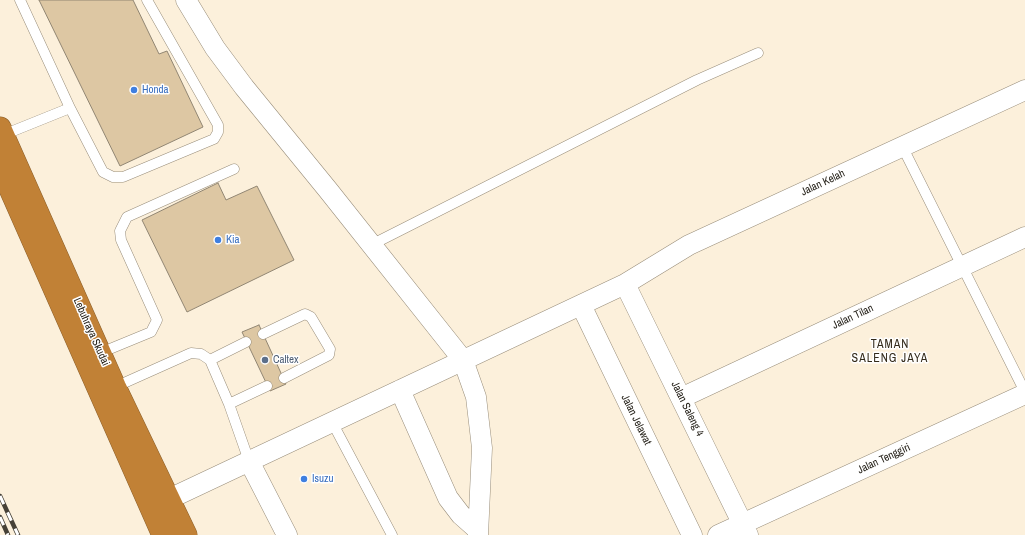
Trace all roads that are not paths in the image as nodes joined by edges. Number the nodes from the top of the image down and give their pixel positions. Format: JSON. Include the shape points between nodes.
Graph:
{"nodes":[{"id":1,"x":20,"y":0,"type":"edge"},
{"id":2,"x":147,"y":0,"type":"edge"},
{"id":3,"x":186,"y":0,"type":"edge"},
{"id":4,"x":758,"y":53,"type":"dead end"},
{"id":5,"x":1025,"y":90,"type":"edge"},
{"id":6,"x":70,"y":108,"type":"junction"},
{"id":7,"x":2,"y":131,"type":"edge"},
{"id":8,"x":902,"y":146,"type":"junction"},
{"id":9,"x":0,"y":166,"type":"edge"},
{"id":10,"x":234,"y":169,"type":"dead end"},
{"id":11,"x":1025,"y":237,"type":"edge"},
{"id":12,"x":371,"y":245,"type":"junction"},
{"id":13,"x":963,"y":266,"type":"junction"},
{"id":14,"x":625,"y":284,"type":"junction"},
{"id":15,"x":580,"y":305,"type":"junction"},
{"id":16,"x":263,"y":334,"type":"dead end"},
{"id":17,"x":246,"y":342,"type":"dead end"},
{"id":18,"x":100,"y":353,"type":"junction"},
{"id":19,"x":210,"y":360,"type":"junction"},
{"id":20,"x":463,"y":360,"type":"junction"},
{"id":21,"x":284,"y":378,"type":"dead end"},
{"id":22,"x":115,"y":386,"type":"junction"},
{"id":23,"x":267,"y":386,"type":"dead end"},
{"id":24,"x":400,"y":390,"type":"junction"},
{"id":25,"x":1025,"y":393,"type":"edge"},
{"id":26,"x":681,"y":398,"type":"junction"},
{"id":27,"x":229,"y":404,"type":"junction"},
{"id":28,"x":332,"y":422,"type":"junction"},
{"id":29,"x":249,"y":461,"type":"junction"},
{"id":30,"x":169,"y":498,"type":"junction"},
{"id":31,"x":745,"y":529,"type":"edge"},
{"id":32,"x":478,"y":533,"type":"edge"},
{"id":33,"x":163,"y":535,"type":"edge"},
{"id":34,"x":186,"y":535,"type":"edge"},
{"id":35,"x":287,"y":535,"type":"edge"},
{"id":36,"x":392,"y":535,"type":"edge"},
{"id":37,"x":692,"y":535,"type":"edge"},
{"id":38,"x":718,"y":535,"type":"edge"}],
"edges":[{"from":1,"to":6,"type":"lane"},
{"from":2,"to":6,"type":"lane","via":[[218,125],[214,139],[123,176],[113,177],[104,172]]},
{"from":3,"to":12,"type":"street","via":[[215,48],[244,87]]},
{"from":4,"to":12,"type":"lane","via":[[697,80]]},
{"from":5,"to":8,"type":"street","name":"Jalan Kelah"},
{"from":6,"to":7,"type":"lane"},
{"from":7,"to":18,"type":"highway","name":"Lebuhraya Skudai"},
{"from":8,"to":13,"type":"lane"},
{"from":8,"to":14,"type":"street","name":"Jalan Kelah","via":[[689,245]]},
{"from":9,"to":33,"type":"highway","name":"Lebuhraya Skudai"},
{"from":10,"to":18,"type":"lane","via":[[127,217],[120,231],[122,240],[157,320],[151,332]]},
{"from":11,"to":13,"type":"street","name":"Jalan Tilan"},
{"from":12,"to":20,"type":"street"},
{"from":13,"to":25,"type":"lane"},
{"from":13,"to":26,"type":"street","name":"Jalan Tilan"},
{"from":14,"to":15,"type":"street","name":"Jalan Kelah"},
{"from":14,"to":26,"type":"street","name":"Jalan Saleng 4"},
{"from":15,"to":20,"type":"street","name":"Jalan Kelah"},
{"from":15,"to":37,"type":"street","name":"Jalan Jelawat"},
{"from":16,"to":21,"type":"lane","via":[[305,314],[311,317],[330,349],[329,355]]},
{"from":17,"to":19,"type":"lane"},
{"from":18,"to":22,"type":"highway","name":"Lebuhraya Skudai"},
{"from":19,"to":22,"type":"lane","via":[[201,354],[191,353]]},
{"from":19,"to":27,"type":"lane"},
{"from":20,"to":24,"type":"street","name":"Jalan Kelah"},
{"from":20,"to":32,"type":"street","via":[[476,397],[482,448]]},
{"from":22,"to":30,"type":"highway","name":"Lebuhraya Skudai"},
{"from":23,"to":27,"type":"lane"},
{"from":24,"to":28,"type":"street","name":"Jalan Kelah"},
{"from":24,"to":32,"type":"street","via":[[448,498]]},
{"from":25,"to":31,"type":"street","name":"Jalan Tenggiri"},
{"from":26,"to":31,"type":"street","name":"Jalan Saleng 4"},
{"from":27,"to":29,"type":"lane"},
{"from":28,"to":29,"type":"street","name":"Jalan Kelah"},
{"from":28,"to":36,"type":"lane"},
{"from":29,"to":30,"type":"street","name":"Jalan Kelah"},
{"from":29,"to":35,"type":"street"},
{"from":30,"to":34,"type":"highway","name":"Lebuhraya Skudai"},
{"from":31,"to":38,"type":"street","name":"Jalan Tenggiri"}]}
